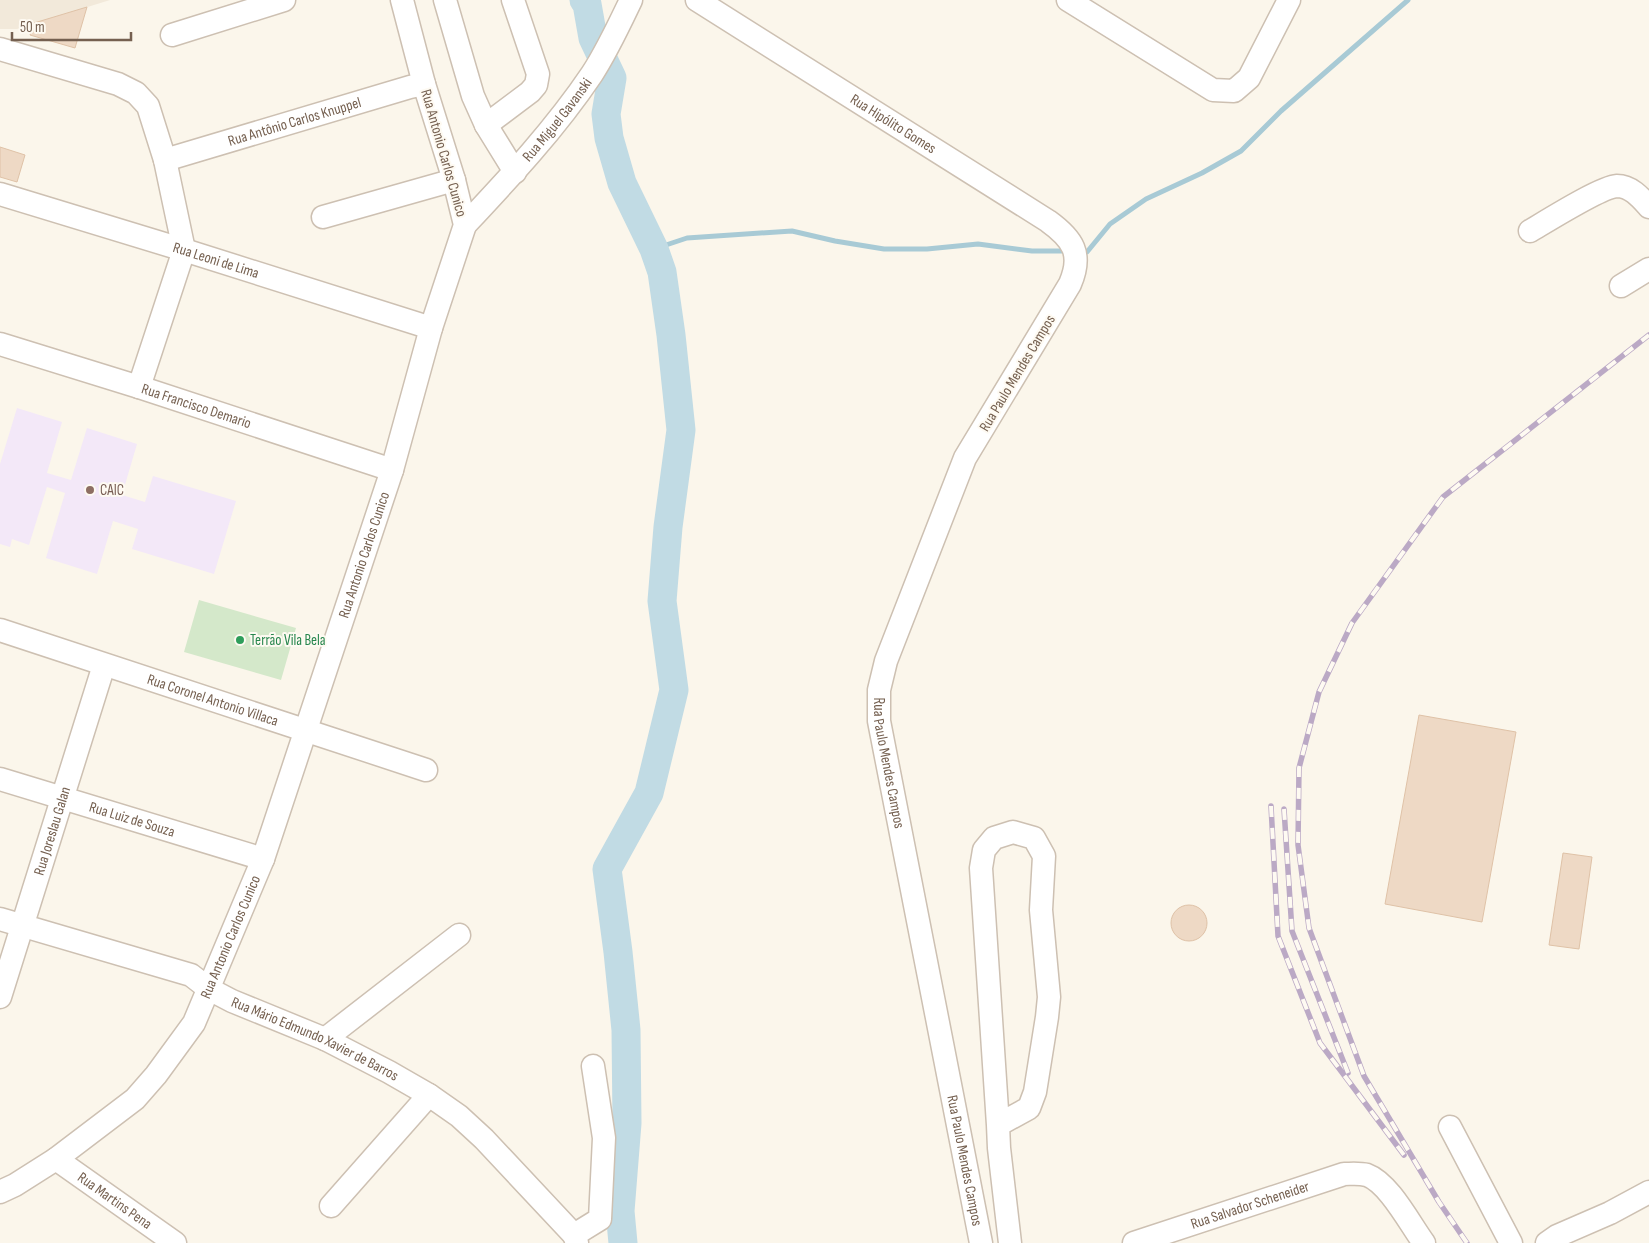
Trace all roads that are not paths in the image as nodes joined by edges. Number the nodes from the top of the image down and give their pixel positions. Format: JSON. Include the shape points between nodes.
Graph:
{"nodes":[{"id":1,"x":284,"y":0,"type":"edge"},
{"id":2,"x":402,"y":0,"type":"edge"},
{"id":3,"x":445,"y":0,"type":"edge"},
{"id":4,"x":513,"y":0,"type":"edge"},
{"id":5,"x":631,"y":0,"type":"edge"},
{"id":6,"x":697,"y":0,"type":"edge"},
{"id":7,"x":1068,"y":0,"type":"edge"},
{"id":8,"x":1289,"y":0,"type":"edge"},
{"id":9,"x":172,"y":35,"type":"dead end"},
{"id":10,"x":0,"y":50,"type":"edge"},
{"id":11,"x":424,"y":84,"type":"junction"},
{"id":12,"x":486,"y":125,"type":"junction"},
{"id":13,"x":166,"y":160,"type":"junction"},
{"id":14,"x":515,"y":172,"type":"junction"},
{"id":15,"x":454,"y":180,"type":"junction"},
{"id":16,"x":0,"y":194,"type":"edge"},
{"id":17,"x":1649,"y":207,"type":"edge"},
{"id":18,"x":323,"y":217,"type":"dead end"},
{"id":19,"x":465,"y":225,"type":"junction"},
{"id":20,"x":1530,"y":231,"type":"dead end"},
{"id":21,"x":184,"y":250,"type":"junction"},
{"id":22,"x":1075,"y":252,"type":"joint"},
{"id":23,"x":1649,"y":269,"type":"edge"},
{"id":24,"x":1621,"y":286,"type":"dead end"},
{"id":25,"x":431,"y":328,"type":"junction"},
{"id":26,"x":0,"y":344,"type":"edge"},
{"id":27,"x":139,"y":387,"type":"junction"},
{"id":28,"x":392,"y":470,"type":"junction"},
{"id":29,"x":0,"y":630,"type":"edge"},
{"id":30,"x":104,"y":665,"type":"junction"},
{"id":31,"x":305,"y":730,"type":"junction"},
{"id":32,"x":426,"y":770,"type":"dead end"},
{"id":33,"x":0,"y":779,"type":"edge"},
{"id":34,"x":63,"y":798,"type":"junction"},
{"id":35,"x":263,"y":859,"type":"junction"},
{"id":36,"x":0,"y":919,"type":"edge"},
{"id":37,"x":22,"y":926,"type":"junction"},
{"id":38,"x":458,"y":935,"type":"dead end"},
{"id":39,"x":209,"y":989,"type":"junction"},
{"id":40,"x":0,"y":997,"type":"edge"},
{"id":41,"x":325,"y":1039,"type":"junction"},
{"id":42,"x":593,"y":1066,"type":"dead end"},
{"id":43,"x":429,"y":1095,"type":"junction"},
{"id":44,"x":998,"y":1125,"type":"junction"},
{"id":45,"x":1450,"y":1127,"type":"dead end"},
{"id":46,"x":56,"y":1159,"type":"junction"},
{"id":47,"x":0,"y":1192,"type":"edge"},
{"id":48,"x":1649,"y":1192,"type":"edge"},
{"id":49,"x":331,"y":1206,"type":"dead end"},
{"id":50,"x":575,"y":1239,"type":"edge"},
{"id":51,"x":175,"y":1243,"type":"edge"},
{"id":52,"x":981,"y":1243,"type":"edge"},
{"id":53,"x":1010,"y":1243,"type":"edge"},
{"id":54,"x":1134,"y":1243,"type":"edge"},
{"id":55,"x":1424,"y":1243,"type":"edge"},
{"id":56,"x":1511,"y":1243,"type":"edge"},
{"id":57,"x":1546,"y":1243,"type":"edge"}],
"edges":[{"from":1,"to":9,"type":"street"},
{"from":2,"to":11,"type":"street","name":"Rua Antonio Carlos Cunico"},
{"from":3,"to":12,"type":"street","via":[[473,96]]},
{"from":4,"to":12,"type":"street","via":[[538,74],[536,85]]},
{"from":5,"to":14,"type":"street","name":"Rua Miguel Gavanski","via":[[593,73]]},
{"from":6,"to":22,"type":"street","name":"Rua Hipólito Gomes","via":[[1048,221],[1063,232]]},
{"from":7,"to":8,"type":"street","via":[[1213,90],[1234,91],[1249,78]]},
{"from":10,"to":13,"type":"street","via":[[118,84],[136,93],[148,106]]},
{"from":11,"to":13,"type":"street","name":"Rua Antônio Carlos Knuppel"},
{"from":11,"to":15,"type":"street","name":"Rua Antonio Carlos Cunico"},
{"from":12,"to":14,"type":"street"},
{"from":13,"to":21,"type":"street"},
{"from":14,"to":19,"type":"street","name":"Rua Miguel Gavanski"},
{"from":15,"to":18,"type":"street"},
{"from":15,"to":19,"type":"street","name":"Rua Antonio Carlos Cunico"},
{"from":16,"to":21,"type":"street","name":"Rua Leoni de Lima"},
{"from":17,"to":20,"type":"street","via":[[1636,192],[1617,186],[1599,192]]},
{"from":19,"to":25,"type":"street","name":"Rua Antonio Carlos Cunico"},
{"from":21,"to":25,"type":"street","name":"Rua Leoni de Lima"},
{"from":21,"to":27,"type":"street"},
{"from":22,"to":52,"type":"street","name":"Rua Paulo Mendes Campos","via":[[1076,271],[1070,284],[965,458],[886,661],[878,690],[879,721]]},
{"from":23,"to":24,"type":"street"},
{"from":25,"to":28,"type":"street","name":"Rua Antonio Carlos Cunico"},
{"from":26,"to":27,"type":"street","name":"Rua Francisco Demario"},
{"from":27,"to":28,"type":"street","name":"Rua Francisco Demario"},
{"from":28,"to":31,"type":"street","name":"Rua Antonio Carlos Cunico"},
{"from":29,"to":30,"type":"street","name":"Rua Coronel Antonio Villaca"},
{"from":30,"to":31,"type":"street","name":"Rua Coronel Antonio Villaca"},
{"from":30,"to":34,"type":"street","name":"Rua Joreslau Galan"},
{"from":31,"to":32,"type":"street","name":"Rua Coronel Antonio Villaca"},
{"from":31,"to":35,"type":"street","name":"Rua Antonio Carlos Cunico"},
{"from":33,"to":34,"type":"street","name":"Rua Luiz de Souza"},
{"from":34,"to":35,"type":"street","name":"Rua Luiz de Souza"},
{"from":34,"to":37,"type":"street","name":"Rua Joreslau Galan"},
{"from":35,"to":39,"type":"street","name":"Rua Antonio Carlos Cunico"},
{"from":36,"to":37,"type":"street","name":"Rua Mário Edmundo Xavier de Barros"},
{"from":37,"to":39,"type":"street","name":"Rua Mário Edmundo Xavier de Barros","via":[[191,975]]},
{"from":37,"to":40,"type":"street","name":"Rua Joreslau Galan"},
{"from":38,"to":41,"type":"street"},
{"from":39,"to":41,"type":"street","name":"Rua Mário Edmundo Xavier de Barros"},
{"from":39,"to":46,"type":"street","name":"Rua Antonio Carlos Cunico","via":[[194,1023],[178,1047],[135,1099]]},
{"from":41,"to":43,"type":"street","name":"Rua Mário Edmundo Xavier de Barros"},
{"from":42,"to":50,"type":"street","via":[[604,1138],[600,1219]]},
{"from":43,"to":49,"type":"street"},
{"from":43,"to":50,"type":"street","name":"Rua Mário Edmundo Xavier de Barros","via":[[484,1139]]},
{"from":44,"to":44,"type":"street","via":[[981,868],[984,850],[994,838],[1013,832],[1034,838],[1044,856],[1041,910],[1049,997],[1035,1092],[1029,1108]]},
{"from":44,"to":53,"type":"street"},
{"from":45,"to":56,"type":"street"},
{"from":46,"to":47,"type":"street","name":"Rua Antonio Carlos Cunico"},
{"from":46,"to":51,"type":"street","name":"Rua Martins Pena"},
{"from":48,"to":57,"type":"street"},
{"from":54,"to":55,"type":"street","name":"Rua Salvador Scheneider","via":[[1344,1174],[1356,1173],[1367,1175],[1390,1194]]}]}
